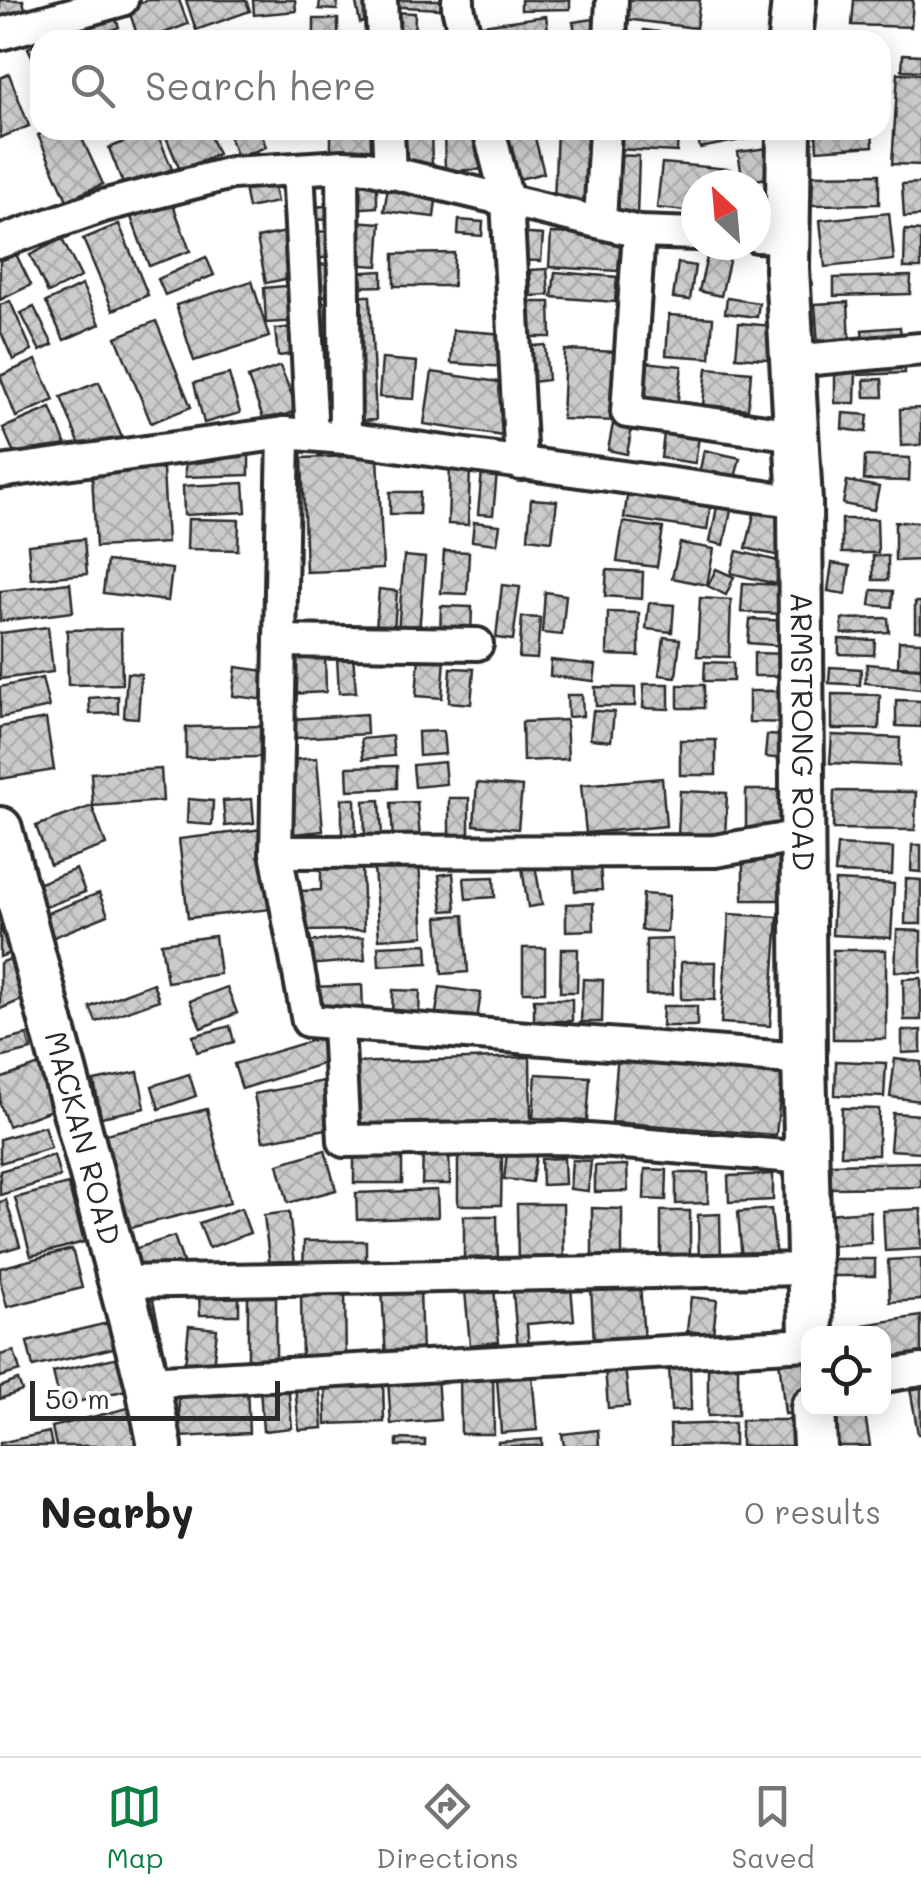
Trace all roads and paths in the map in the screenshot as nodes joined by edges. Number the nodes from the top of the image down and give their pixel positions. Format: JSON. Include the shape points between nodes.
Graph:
{"nodes":[{"id":1,"x":122,"y":0,"type":"edge"},
{"id":2,"x":381,"y":0,"type":"edge"},
{"id":3,"x":458,"y":0,"type":"edge"},
{"id":4,"x":612,"y":0,"type":"edge"},
{"id":5,"x":794,"y":0,"type":"edge"},
{"id":6,"x":31,"y":13,"type":"edge"},
{"id":7,"x":382,"y":30,"type":"edge"},
{"id":8,"x":464,"y":30,"type":"edge"},
{"id":9,"x":610,"y":30,"type":"edge"},
{"id":10,"x":791,"y":30,"type":"edge"},
{"id":11,"x":0,"y":34,"type":"edge"},
{"id":12,"x":388,"y":140,"type":"edge"},
{"id":13,"x":492,"y":140,"type":"edge"},
{"id":14,"x":604,"y":140,"type":"edge"},
{"id":15,"x":786,"y":140,"type":"edge"},
{"id":16,"x":343,"y":166,"type":"junction"},
{"id":17,"x":298,"y":169,"type":"junction"},
{"id":18,"x":390,"y":172,"type":"junction"},
{"id":19,"x":507,"y":200,"type":"junction"},
{"id":20,"x":600,"y":222,"type":"junction"},
{"id":21,"x":638,"y":232,"type":"junction"},
{"id":22,"x":681,"y":233,"type":"edge"},
{"id":23,"x":772,"y":236,"type":"edge"},
{"id":24,"x":0,"y":242,"type":"edge"},
{"id":25,"x":921,"y":350,"type":"edge"},
{"id":26,"x":792,"y":361,"type":"junction"},
{"id":27,"x":298,"y":434,"type":"junction"},
{"id":28,"x":796,"y":435,"type":"junction"},
{"id":29,"x":345,"y":438,"type":"junction"},
{"id":30,"x":521,"y":464,"type":"junction"},
{"id":31,"x":0,"y":472,"type":"edge"},
{"id":32,"x":800,"y":502,"type":"junction"},
{"id":33,"x":280,"y":641,"type":"junction"},
{"id":34,"x":477,"y":644,"type":"dead end"},
{"id":35,"x":0,"y":829,"type":"edge"},
{"id":36,"x":802,"y":833,"type":"junction"},
{"id":37,"x":276,"y":852,"type":"junction"},
{"id":38,"x":338,"y":1025,"type":"junction"},
{"id":39,"x":804,"y":1059,"type":"junction"},
{"id":40,"x":807,"y":1158,"type":"junction"},
{"id":41,"x":810,"y":1269,"type":"junction"},
{"id":42,"x":120,"y":1282,"type":"junction"},
{"id":43,"x":811,"y":1326,"type":"edge"},
{"id":44,"x":801,"y":1344,"type":"edge"},
{"id":45,"x":921,"y":1370,"type":"edge"},
{"id":46,"x":891,"y":1375,"type":"edge"},
{"id":47,"x":146,"y":1382,"type":"junction"},
{"id":48,"x":813,"y":1416,"type":"edge"},
{"id":49,"x":160,"y":1446,"type":"edge"},
{"id":50,"x":815,"y":1446,"type":"edge"}],
"edges":[{"from":1,"to":6,"type":"street"},
{"from":2,"to":7,"type":"street"},
{"from":3,"to":8,"type":"street"},
{"from":4,"to":9,"type":"street"},
{"from":5,"to":10,"type":"street"},
{"from":6,"to":11,"type":"street"},
{"from":12,"to":18,"type":"street"},
{"from":13,"to":19,"type":"street"},
{"from":14,"to":20,"type":"street"},
{"from":15,"to":23,"type":"street","name":"ARMSTRONG ROAD"},
{"from":16,"to":17,"type":"street"},
{"from":16,"to":18,"type":"street"},
{"from":16,"to":29,"type":"street"},
{"from":17,"to":24,"type":"street","via":[[231,173]]},
{"from":17,"to":27,"type":"street"},
{"from":18,"to":19,"type":"street"},
{"from":19,"to":20,"type":"street"},
{"from":19,"to":30,"type":"street"},
{"from":20,"to":21,"type":"street"},
{"from":21,"to":22,"type":"street"},
{"from":21,"to":28,"type":"street","via":[[627,412]]},
{"from":23,"to":26,"type":"street","name":"ARMSTRONG ROAD","via":[[786,268]]},
{"from":25,"to":26,"type":"street"},
{"from":26,"to":28,"type":"street","name":"ARMSTRONG ROAD"},
{"from":27,"to":29,"type":"street"},
{"from":27,"to":31,"type":"street"},
{"from":27,"to":33,"type":"street"},
{"from":28,"to":32,"type":"street","name":"ARMSTRONG ROAD"},
{"from":29,"to":30,"type":"street"},
{"from":30,"to":32,"type":"street"},
{"from":32,"to":36,"type":"street","name":"ARMSTRONG ROAD"},
{"from":33,"to":34,"type":"street"},
{"from":33,"to":37,"type":"street"},
{"from":35,"to":42,"type":"street","name":"MACKAN ROAD"},
{"from":36,"to":37,"type":"street","via":[[715,851]]},
{"from":36,"to":39,"type":"street","name":"ARMSTRONG ROAD"},
{"from":37,"to":38,"type":"street","via":[[308,1021]]},
{"from":38,"to":39,"type":"street"},
{"from":38,"to":40,"type":"street","via":[[344,1141],[564,1138]]},
{"from":39,"to":40,"type":"street","name":"ARMSTRONG ROAD"},
{"from":40,"to":41,"type":"street","name":"ARMSTRONG ROAD"},
{"from":41,"to":42,"type":"street"},
{"from":41,"to":43,"type":"street","name":"ARMSTRONG ROAD"},
{"from":42,"to":47,"type":"street","name":"MACKAN ROAD"},
{"from":44,"to":47,"type":"street"},
{"from":45,"to":46,"type":"street"},
{"from":47,"to":49,"type":"street","name":"MACKAN ROAD"},
{"from":48,"to":50,"type":"street"}]}
